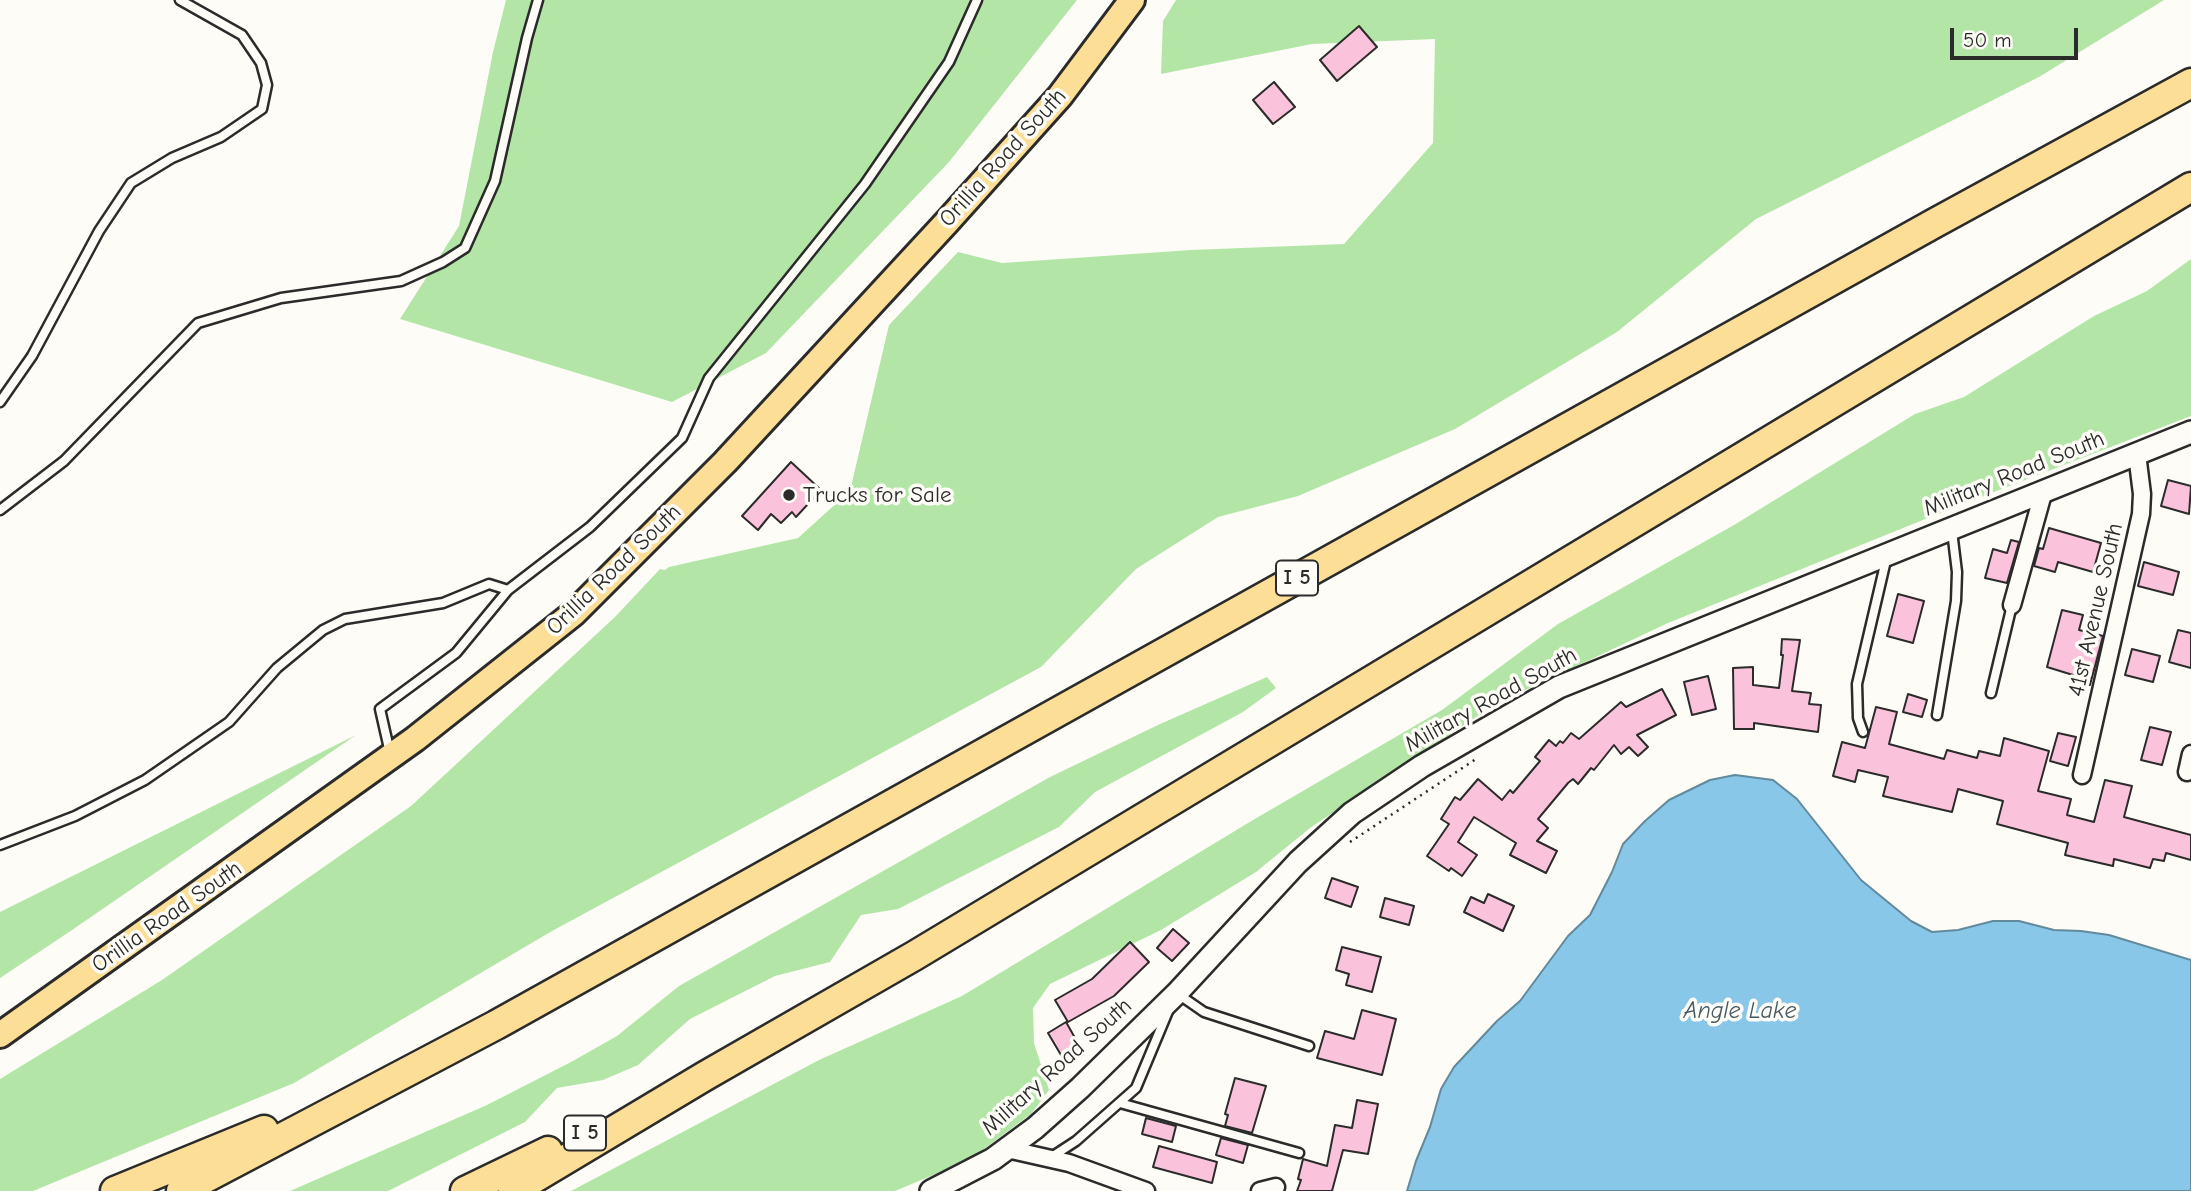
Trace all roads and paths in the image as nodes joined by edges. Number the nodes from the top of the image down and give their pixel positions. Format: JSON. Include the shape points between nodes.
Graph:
{"nodes":[{"id":1,"x":180,"y":0,"type":"edge"},
{"id":2,"x":538,"y":0,"type":"edge"},
{"id":3,"x":977,"y":0,"type":"edge"},
{"id":4,"x":1132,"y":0,"type":"edge"},
{"id":5,"x":2191,"y":83,"type":"edge"},
{"id":6,"x":2191,"y":187,"type":"edge"},
{"id":7,"x":0,"y":402,"type":"edge"},
{"id":8,"x":2191,"y":432,"type":"edge"},
{"id":9,"x":2137,"y":454,"type":"junction"},
{"id":10,"x":2044,"y":490,"type":"junction"},
{"id":11,"x":0,"y":510,"type":"edge"},
{"id":12,"x":1951,"y":528,"type":"junction"},
{"id":13,"x":1888,"y":554,"type":"junction"},
{"id":14,"x":508,"y":590,"type":"junction"},
{"id":15,"x":2012,"y":605,"type":"joint"},
{"id":16,"x":1991,"y":693,"type":"dead end"},
{"id":17,"x":1937,"y":715,"type":"dead end"},
{"id":18,"x":1863,"y":732,"type":"dead end"},
{"id":19,"x":2191,"y":754,"type":"edge"},
{"id":20,"x":391,"y":756,"type":"junction"},
{"id":21,"x":1476,"y":758,"type":"dead end"},
{"id":22,"x":2187,"y":772,"type":"dead end"},
{"id":23,"x":2082,"y":775,"type":"dead end"},
{"id":24,"x":1348,"y":844,"type":"dead end"},
{"id":25,"x":0,"y":845,"type":"edge"},
{"id":26,"x":1177,"y":993,"type":"junction"},
{"id":27,"x":0,"y":1035,"type":"edge"},
{"id":28,"x":1309,"y":1046,"type":"dead end"},
{"id":29,"x":403,"y":1074,"type":"junction"},
{"id":30,"x":705,"y":1076,"type":"junction"},
{"id":31,"x":1120,"y":1103,"type":"junction"},
{"id":32,"x":1007,"y":1149,"type":"junction"},
{"id":33,"x":1299,"y":1153,"type":"dead end"},
{"id":34,"x":1050,"y":1158,"type":"junction"},
{"id":35,"x":115,"y":1191,"type":"edge"},
{"id":36,"x":181,"y":1191,"type":"edge"},
{"id":37,"x":464,"y":1191,"type":"edge"},
{"id":38,"x":513,"y":1191,"type":"edge"},
{"id":39,"x":931,"y":1191,"type":"edge"},
{"id":40,"x":1146,"y":1191,"type":"edge"}],
"edges":[{"from":1,"to":7,"type":"lane","via":[[242,35],[261,63],[267,85],[262,109],[221,137],[172,158],[131,183],[99,231],[32,356]]},
{"from":2,"to":11,"type":"lane","via":[[495,181],[465,248],[401,281],[281,298],[198,323],[64,461]]},
{"from":3,"to":14,"type":"lane","via":[[949,62],[865,184],[709,378],[682,438],[590,527]]},
{"from":4,"to":20,"type":"main road","name":"Orillia Road South","via":[[1052,105],[724,462],[574,613]]},
{"from":5,"to":29,"type":"highway","number":"I 5"},
{"from":6,"to":30,"type":"highway","number":"I 5","via":[[961,928]]},
{"from":8,"to":9,"type":"main road","name":"Military Road South"},
{"from":9,"to":10,"type":"main road","name":"Military Road South"},
{"from":9,"to":23,"type":"street","name":"41st Avenue South","via":[[2141,514]]},
{"from":10,"to":12,"type":"main road","name":"Military Road South"},
{"from":10,"to":15,"type":"street"},
{"from":12,"to":13,"type":"main road","name":"Military Road South"},
{"from":12,"to":17,"type":"lane","via":[[1956,601]]},
{"from":13,"to":18,"type":"lane","via":[[1857,684]]},
{"from":13,"to":26,"type":"main road","name":"Military Road South","via":[[1559,687],[1422,766],[1352,813],[1298,862]]},
{"from":14,"to":20,"type":"lane","via":[[456,653],[380,709]]},
{"from":14,"to":25,"type":"lane","via":[[489,584],[443,603],[345,619],[323,630],[277,667],[229,722],[145,780],[75,816]]},
{"from":15,"to":16,"type":"lane"},
{"from":19,"to":22,"type":"street"},
{"from":20,"to":27,"type":"main road","name":"Orillia Road South"},
{"from":21,"to":24,"type":"path"},
{"from":26,"to":28,"type":"lane","via":[[1204,1012]]},
{"from":26,"to":31,"type":"lane","via":[[1136,1088]]},
{"from":26,"to":32,"type":"main road","name":"Military Road South","via":[[1080,1088]]},
{"from":29,"to":35,"type":"highway"},
{"from":29,"to":36,"type":"highway","number":"I 5"},
{"from":30,"to":37,"type":"highway","number":"I 5"},
{"from":30,"to":38,"type":"highway"},
{"from":31,"to":33,"type":"lane"},
{"from":31,"to":34,"type":"lane"},
{"from":32,"to":34,"type":"street"},
{"from":32,"to":39,"type":"main road","name":"Military Road South"},
{"from":34,"to":40,"type":"street"}]}
